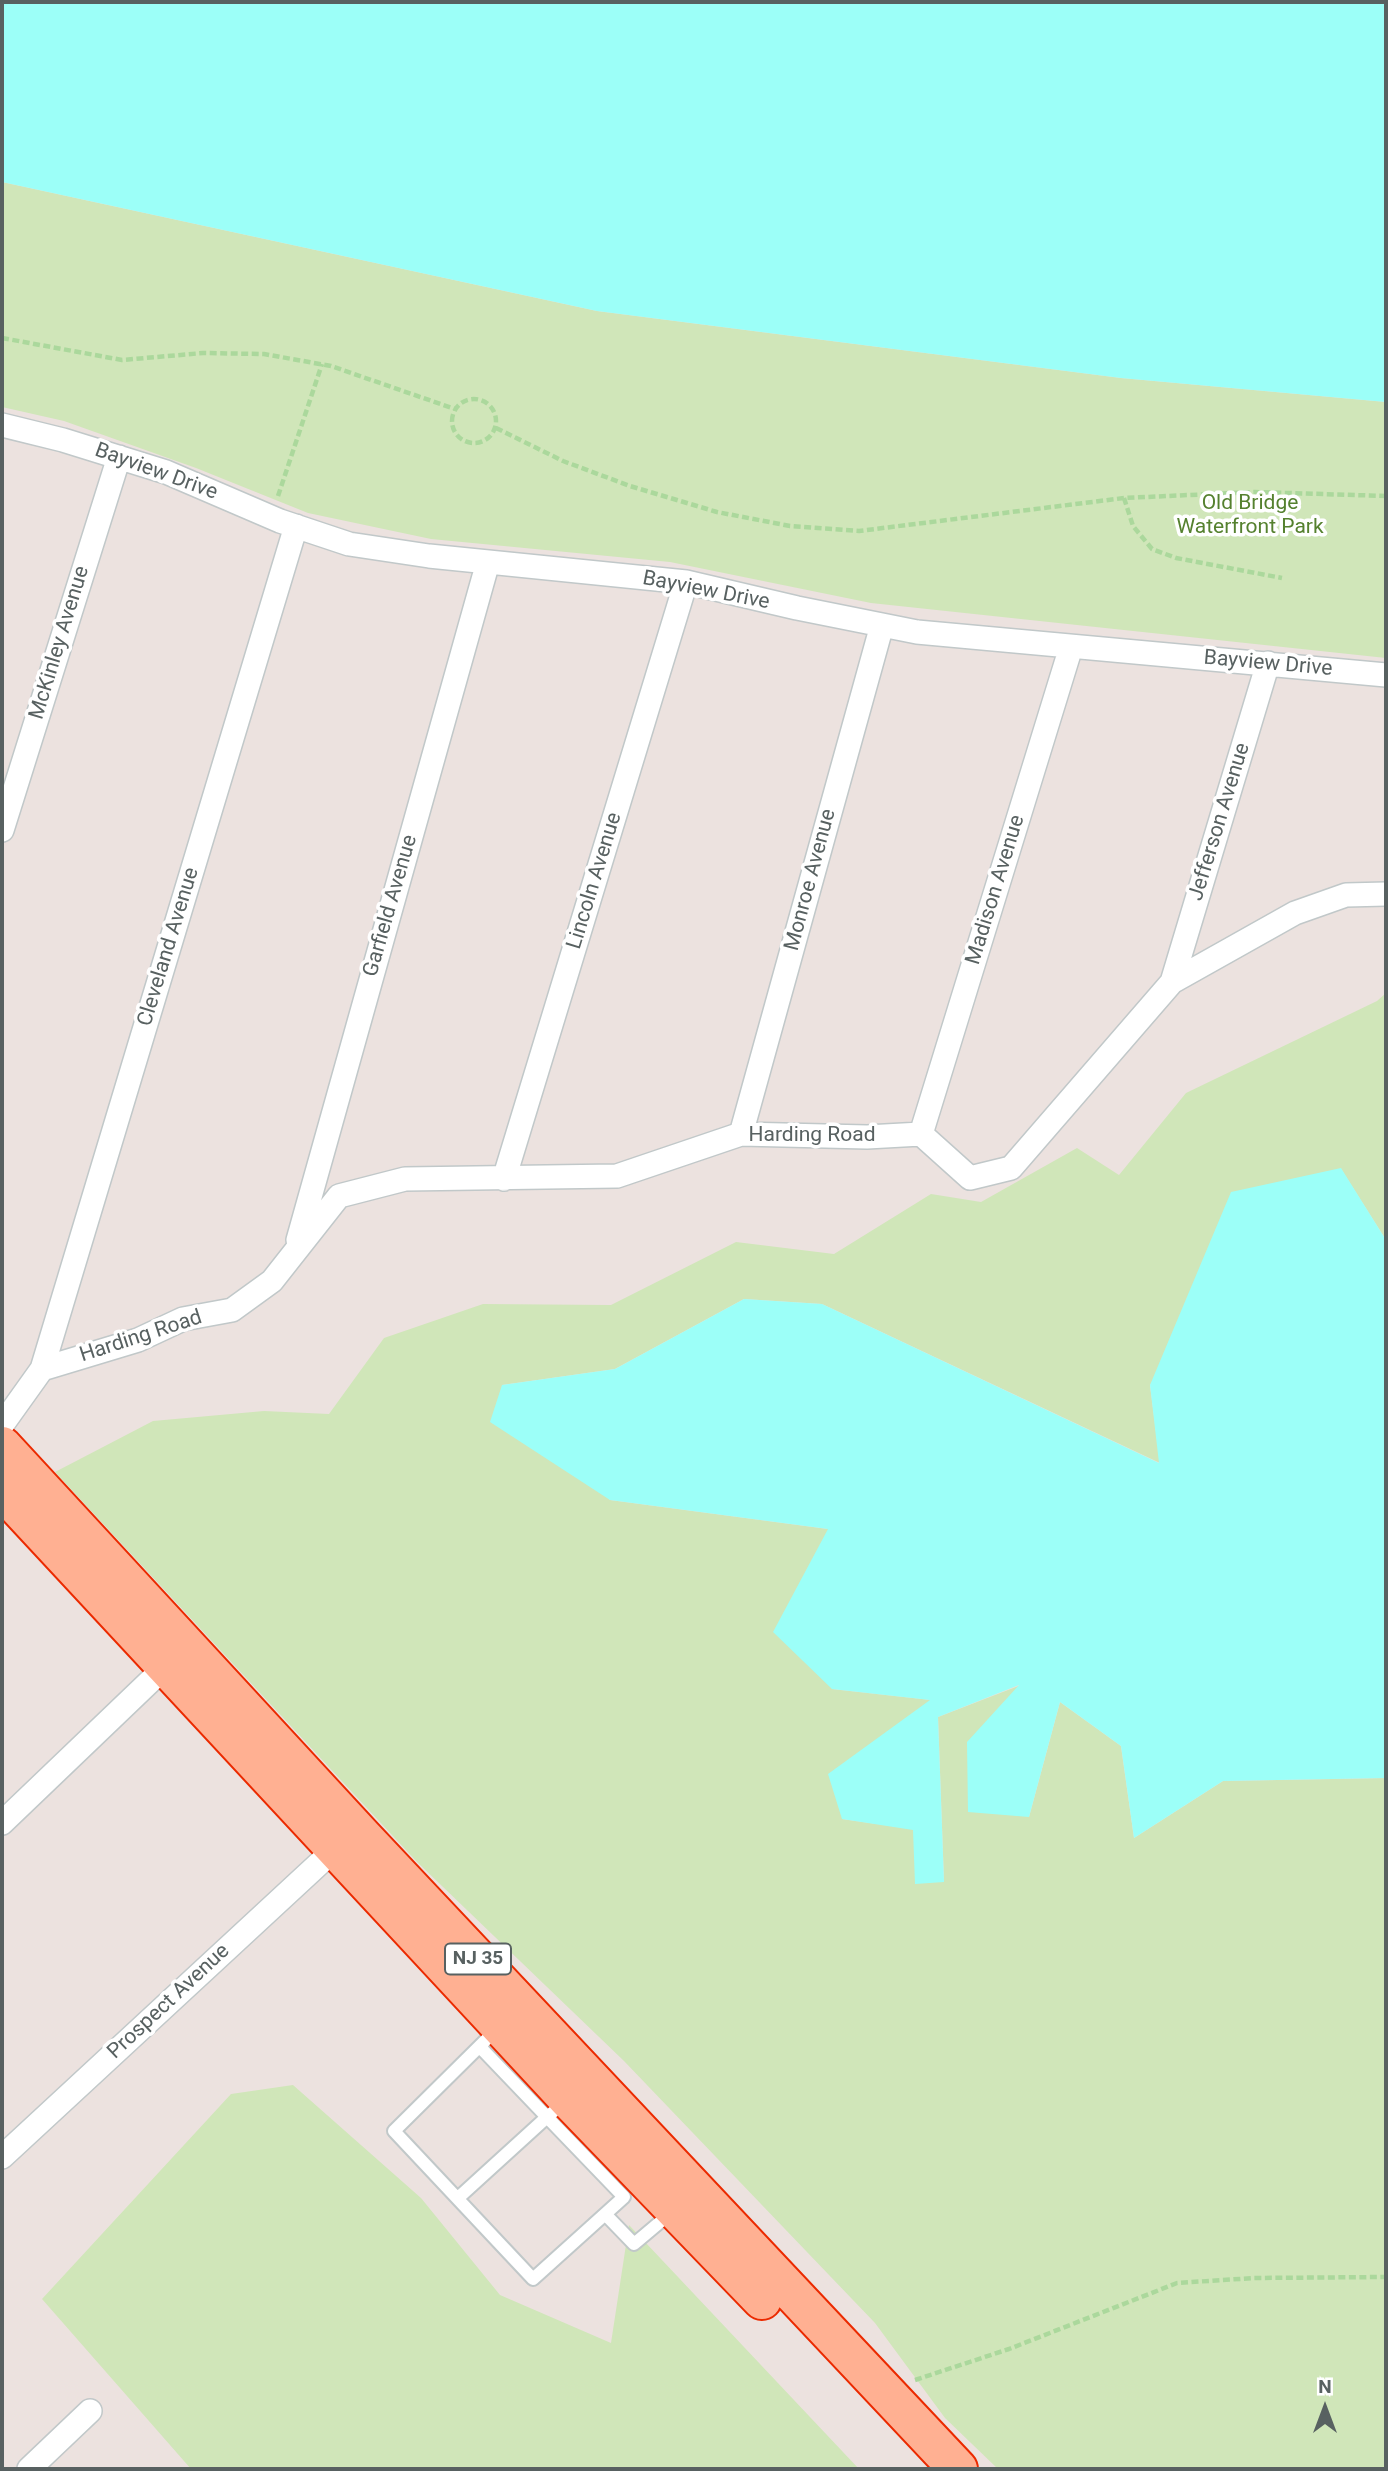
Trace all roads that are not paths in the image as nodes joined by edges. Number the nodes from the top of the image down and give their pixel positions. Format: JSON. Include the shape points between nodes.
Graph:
{"nodes":[{"id":1,"x":2,"y":425,"type":"edge"},
{"id":2,"x":119,"y":457,"type":"junction"},
{"id":3,"x":296,"y":526,"type":"junction"},
{"id":4,"x":488,"y":562,"type":"junction"},
{"id":5,"x":686,"y":582,"type":"junction"},
{"id":6,"x":881,"y":625,"type":"junction"},
{"id":7,"x":1071,"y":647,"type":"junction"},
{"id":8,"x":1268,"y":663,"type":"junction"},
{"id":9,"x":1386,"y":675,"type":"edge"},
{"id":10,"x":2,"y":830,"type":"edge"},
{"id":11,"x":1386,"y":894,"type":"edge"},
{"id":12,"x":1172,"y":982,"type":"junction"},
{"id":13,"x":921,"y":1134,"type":"junction"},
{"id":14,"x":741,"y":1135,"type":"junction"},
{"id":15,"x":504,"y":1179,"type":"junction"},
{"id":16,"x":295,"y":1250,"type":"junction"},
{"id":17,"x":42,"y":1369,"type":"junction"},
{"id":18,"x":2,"y":1425,"type":"edge"},
{"id":19,"x":2,"y":1446,"type":"edge"},
{"id":20,"x":2,"y":1490,"type":"edge"},
{"id":21,"x":165,"y":1667,"type":"junction"},
{"id":22,"x":2,"y":1822,"type":"edge"},
{"id":23,"x":336,"y":1848,"type":"junction"},
{"id":24,"x":490,"y":2037,"type":"junction"},
{"id":25,"x":558,"y":2108,"type":"junction"},
{"id":26,"x":2,"y":2157,"type":"edge"},
{"id":27,"x":634,"y":2187,"type":"junction"},
{"id":28,"x":458,"y":2198,"type":"junction"},
{"id":29,"x":675,"y":2209,"type":"junction"},
{"id":30,"x":605,"y":2214,"type":"junction"},
{"id":31,"x":90,"y":2411,"type":"dead end"},
{"id":32,"x":29,"y":2469,"type":"edge"},
{"id":33,"x":923,"y":2469,"type":"edge"},
{"id":34,"x":958,"y":2469,"type":"edge"}],
"edges":[{"from":1,"to":2,"type":"street","name":"Bayview Drive"},
{"from":2,"to":3,"type":"street","name":"Bayview Drive"},
{"from":2,"to":10,"type":"street","name":"McKinley Avenue"},
{"from":3,"to":4,"type":"street","name":"Bayview Drive","via":[[349,544]]},
{"from":3,"to":17,"type":"street","name":"Cleveland Avenue"},
{"from":4,"to":5,"type":"street","name":"Bayview Drive"},
{"from":4,"to":16,"type":"street","name":"Garfield Avenue"},
{"from":5,"to":6,"type":"street","name":"Bayview Drive"},
{"from":5,"to":15,"type":"street","name":"Lincoln Avenue"},
{"from":6,"to":7,"type":"street","name":"Bayview Drive"},
{"from":6,"to":14,"type":"street","name":"Monroe Avenue"},
{"from":7,"to":8,"type":"street","name":"Bayview Drive"},
{"from":7,"to":13,"type":"street","name":"Madison Avenue"},
{"from":8,"to":9,"type":"street","name":"Bayview Drive"},
{"from":8,"to":12,"type":"street","name":"Jefferson Avenue"},
{"from":11,"to":12,"type":"street","via":[[1346,895],[1295,913]]},
{"from":12,"to":13,"type":"street","via":[[1011,1168],[970,1178]]},
{"from":13,"to":14,"type":"street","name":"Harding Road"},
{"from":14,"to":15,"type":"street","name":"Harding Road","via":[[617,1176]]},
{"from":15,"to":16,"type":"street","name":"Harding Road","via":[[405,1179],[339,1196]]},
{"from":16,"to":17,"type":"street","name":"Harding Road","via":[[272,1281],[232,1310],[183,1319],[138,1340]]},
{"from":17,"to":18,"type":"street"},
{"from":19,"to":34,"type":"highway","number":"NJ 35"},
{"from":20,"to":21,"type":"highway","number":"NJ 35"},
{"from":21,"to":22,"type":"street"},
{"from":21,"to":23,"type":"highway","number":"NJ 35"},
{"from":23,"to":24,"type":"highway","number":"NJ 35"},
{"from":23,"to":26,"type":"street","name":"Prospect Avenue"},
{"from":24,"to":25,"type":"highway","number":"NJ 35"},
{"from":24,"to":28,"type":"lane","via":[[394,2131]]},
{"from":25,"to":27,"type":"highway","number":"NJ 35"},
{"from":25,"to":28,"type":"lane"},
{"from":27,"to":29,"type":"highway","number":"NJ 35"},
{"from":27,"to":30,"type":"lane"},
{"from":28,"to":30,"type":"lane","via":[[533,2279]]},
{"from":29,"to":30,"type":"lane","via":[[634,2244]]},
{"from":29,"to":33,"type":"highway","number":"NJ 35"},
{"from":31,"to":32,"type":"street"}]}
